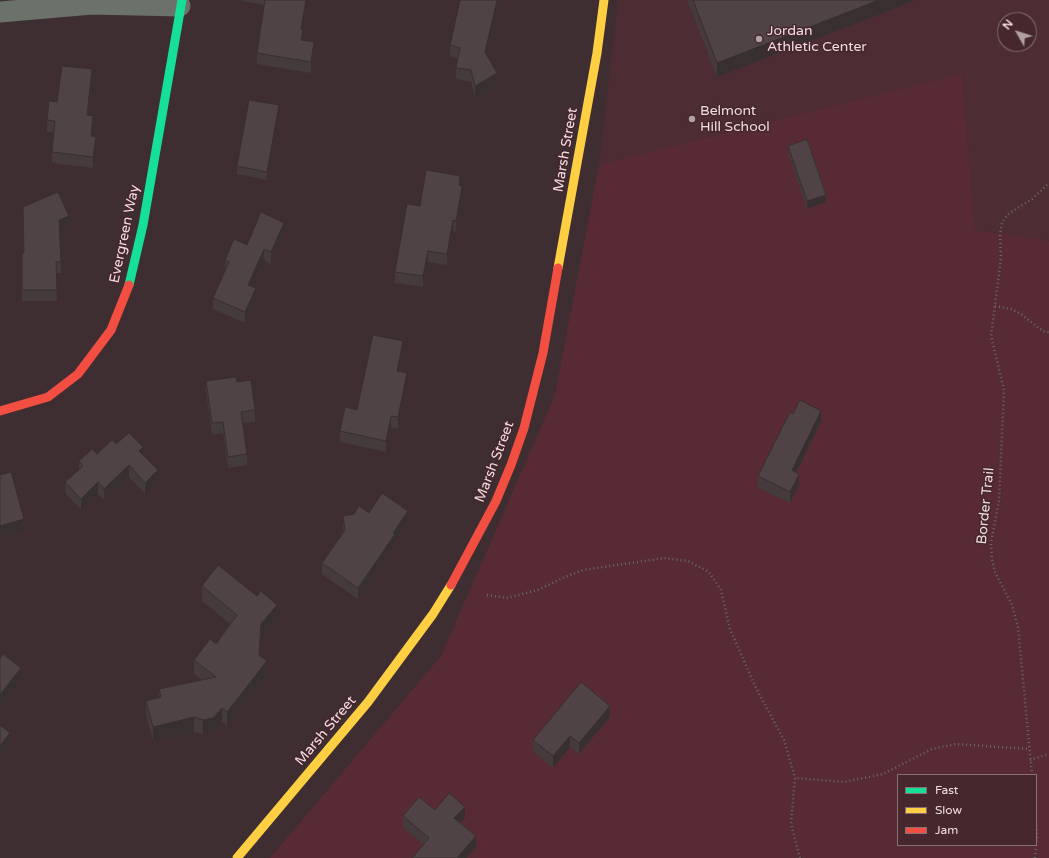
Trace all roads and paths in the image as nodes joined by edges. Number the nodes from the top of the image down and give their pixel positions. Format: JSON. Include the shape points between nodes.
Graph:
{"nodes":[{"id":1,"x":604,"y":0,"type":"edge"},
{"id":2,"x":181,"y":3,"type":"edge"},
{"id":3,"x":0,"y":12,"type":"edge"},
{"id":4,"x":1049,"y":183,"type":"edge"},
{"id":5,"x":995,"y":306,"type":"junction"},
{"id":6,"x":1049,"y":332,"type":"edge"},
{"id":7,"x":0,"y":411,"type":"edge"},
{"id":8,"x":487,"y":595,"type":"dead end"},
{"id":9,"x":1029,"y":749,"type":"junction"},
{"id":10,"x":1049,"y":754,"type":"edge"},
{"id":11,"x":1030,"y":760,"type":"junction"},
{"id":12,"x":1032,"y":774,"type":"edge"},
{"id":13,"x":795,"y":778,"type":"junction"},
{"id":14,"x":1036,"y":846,"type":"edge"},
{"id":15,"x":237,"y":858,"type":"edge"},
{"id":16,"x":800,"y":858,"type":"edge"},
{"id":17,"x":1035,"y":858,"type":"edge"}],
"edges":[{"from":1,"to":15,"type":"street","name":"Marsh Street","via":[[543,353],[524,428],[496,501],[457,575],[399,661],[368,702]]},
{"from":2,"to":3,"type":"street","via":[[92,4]]},
{"from":2,"to":7,"type":"street","name":"Evergreen Way","via":[[144,225],[128,290],[111,330],[78,374],[48,397]]},
{"from":4,"to":5,"type":"path","name":"Border Trail","via":[[1032,199],[1008,214],[1002,223]]},
{"from":5,"to":6,"type":"path","via":[[1011,309],[1040,329]]},
{"from":5,"to":9,"type":"path","name":"Border Trail","via":[[991,336],[1004,390],[999,500],[991,543],[992,559],[995,572],[1012,605],[1018,627]]},
{"from":8,"to":13,"type":"path","via":[[507,598],[538,590],[583,570],[664,558],[688,561],[709,572],[721,590],[730,629],[755,686],[784,740]]},
{"from":9,"to":11,"type":"path","name":"Border Trail"},
{"from":9,"to":13,"type":"path","via":[[956,744],[932,749],[883,774],[844,782]]},
{"from":10,"to":11,"type":"path"},
{"from":11,"to":12,"type":"path","name":"Border Trail"},
{"from":13,"to":16,"type":"path","via":[[791,824]]},
{"from":14,"to":17,"type":"path"}]}
